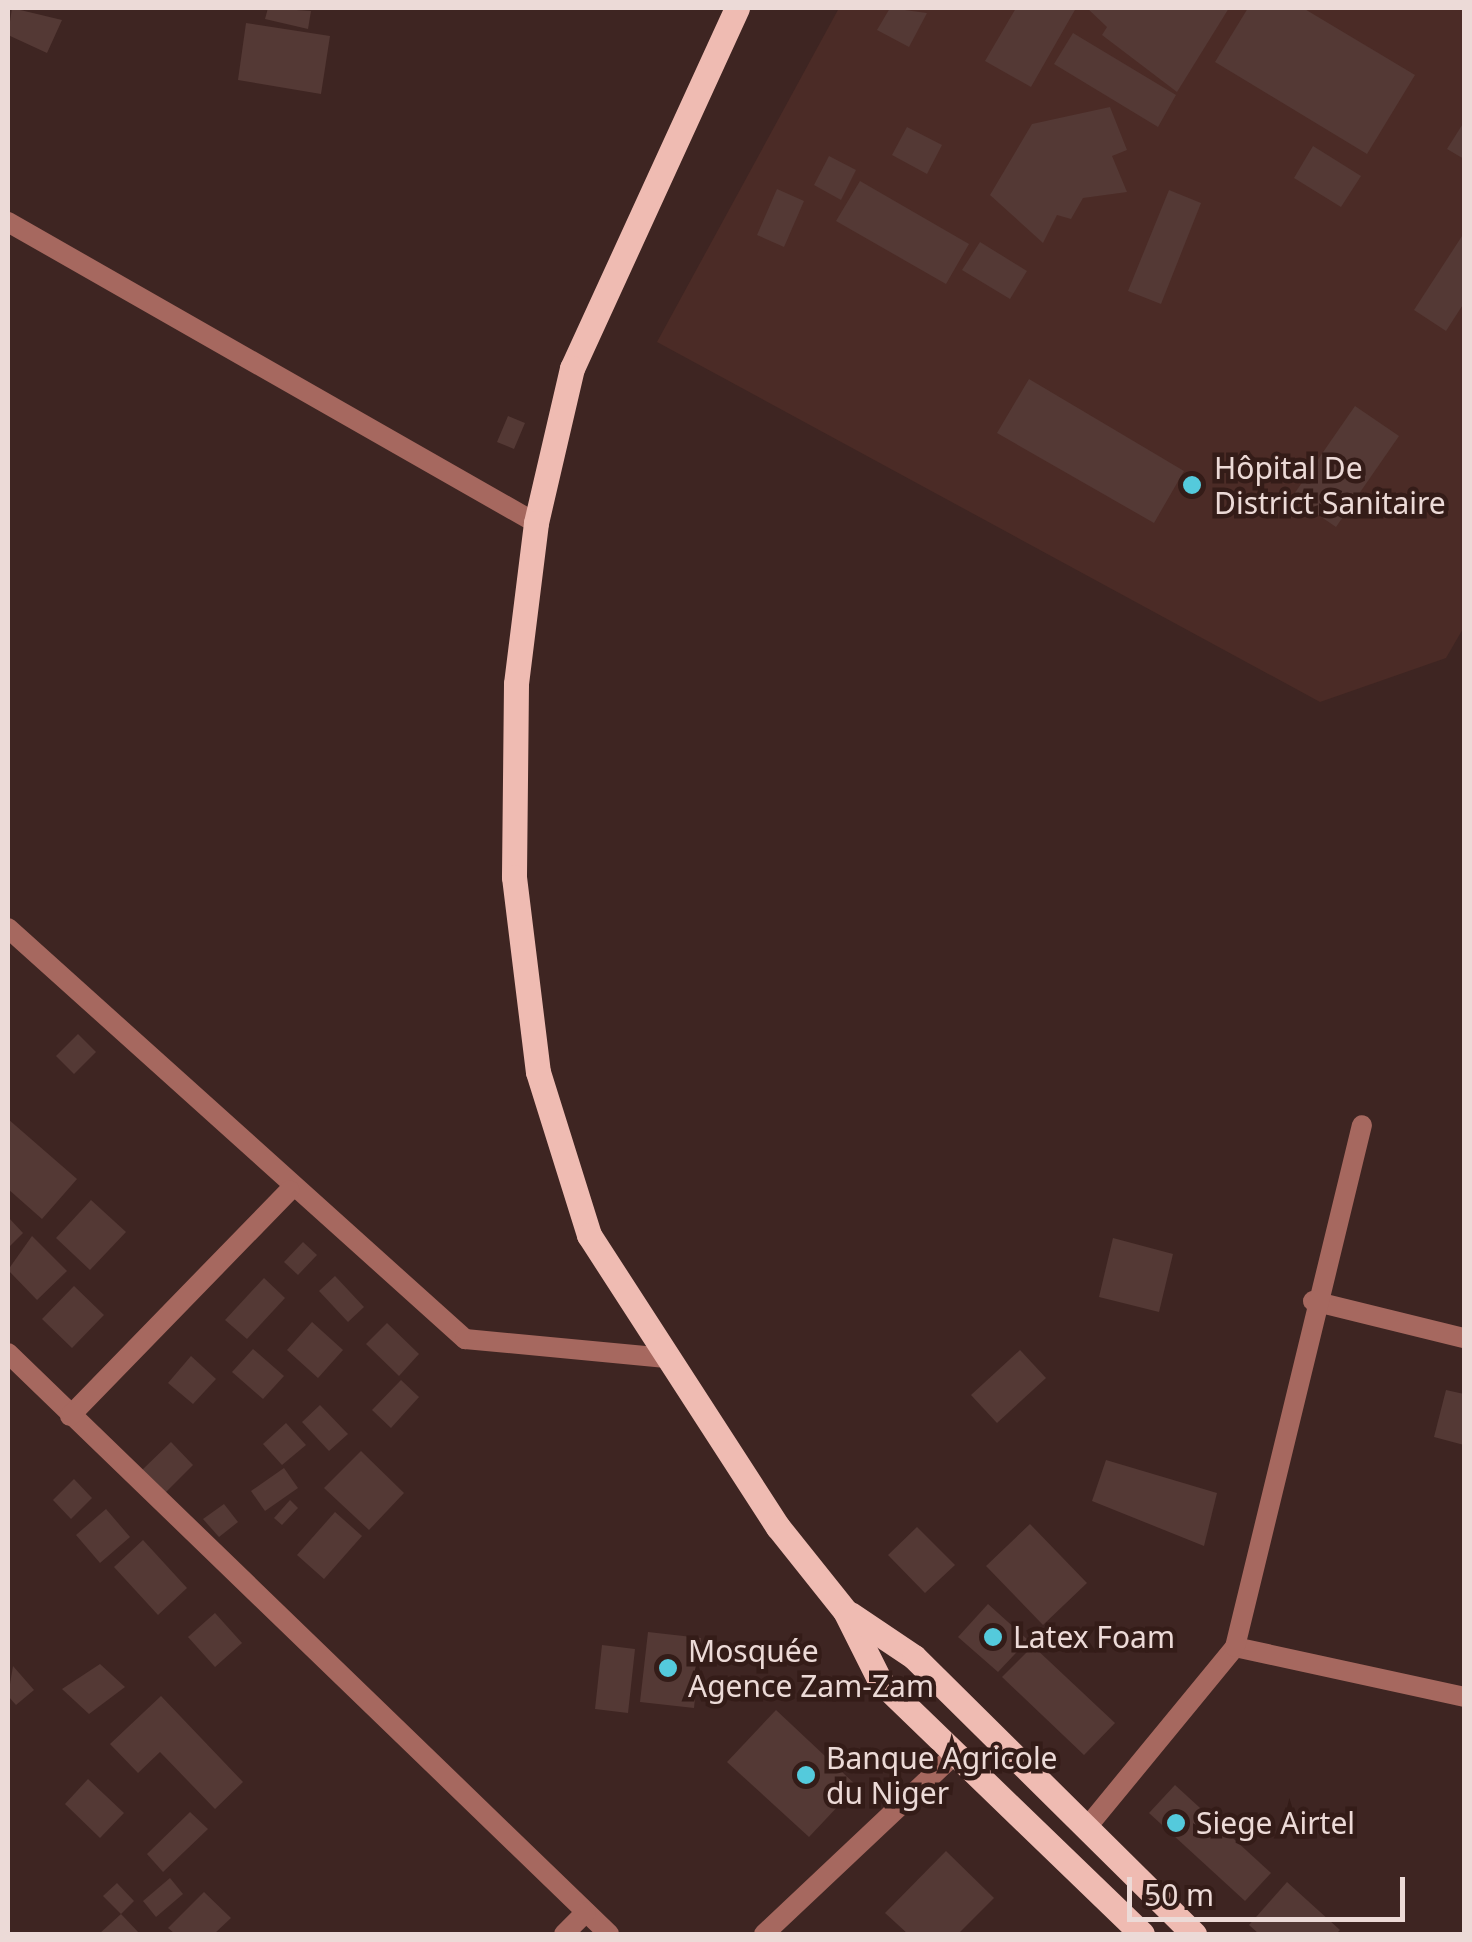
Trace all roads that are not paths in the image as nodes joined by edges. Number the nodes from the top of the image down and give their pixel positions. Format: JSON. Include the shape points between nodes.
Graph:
{"nodes":[{"id":1,"x":738,"y":8,"type":"edge"},
{"id":2,"x":8,"y":222,"type":"edge"},
{"id":3,"x":536,"y":523,"type":"junction"},
{"id":4,"x":8,"y":928,"type":"edge"},
{"id":5,"x":1362,"y":1124,"type":"dead end"},
{"id":6,"x":290,"y":1190,"type":"junction"},
{"id":7,"x":1313,"y":1301,"type":"junction"},
{"id":8,"x":1464,"y":1338,"type":"edge"},
{"id":9,"x":8,"y":1352,"type":"edge"},
{"id":10,"x":666,"y":1358,"type":"junction"},
{"id":11,"x":70,"y":1416,"type":"junction"},
{"id":12,"x":846,"y":1611,"type":"junction"},
{"id":13,"x":1234,"y":1647,"type":"junction"},
{"id":14,"x":1464,"y":1697,"type":"edge"},
{"id":15,"x":951,"y":1758,"type":"junction"},
{"id":16,"x":1088,"y":1826,"type":"junction"},
{"id":17,"x":586,"y":1912,"type":"junction"},
{"id":18,"x":564,"y":1934,"type":"edge"},
{"id":19,"x":609,"y":1934,"type":"edge"},
{"id":20,"x":764,"y":1934,"type":"edge"},
{"id":21,"x":1142,"y":1934,"type":"edge"},
{"id":22,"x":1194,"y":1934,"type":"edge"}],
"edges":[{"from":1,"to":3,"type":"main road","via":[[572,368]]},
{"from":2,"to":3,"type":"street"},
{"from":3,"to":10,"type":"main road","via":[[516,684],[514,878],[538,1072],[588,1234]]},
{"from":4,"to":6,"type":"street"},
{"from":5,"to":7,"type":"street"},
{"from":6,"to":10,"type":"street","via":[[465,1339]]},
{"from":6,"to":11,"type":"street"},
{"from":7,"to":8,"type":"street"},
{"from":7,"to":13,"type":"street"},
{"from":9,"to":11,"type":"street"},
{"from":10,"to":12,"type":"main road"},
{"from":11,"to":17,"type":"street"},
{"from":12,"to":15,"type":"main road","via":[[880,1680]]},
{"from":12,"to":16,"type":"main road","via":[[914,1657]]},
{"from":13,"to":14,"type":"street"},
{"from":13,"to":16,"type":"street"},
{"from":15,"to":20,"type":"street"},
{"from":15,"to":21,"type":"main road"},
{"from":16,"to":22,"type":"main road"},
{"from":17,"to":18,"type":"street"},
{"from":17,"to":19,"type":"street"}]}
